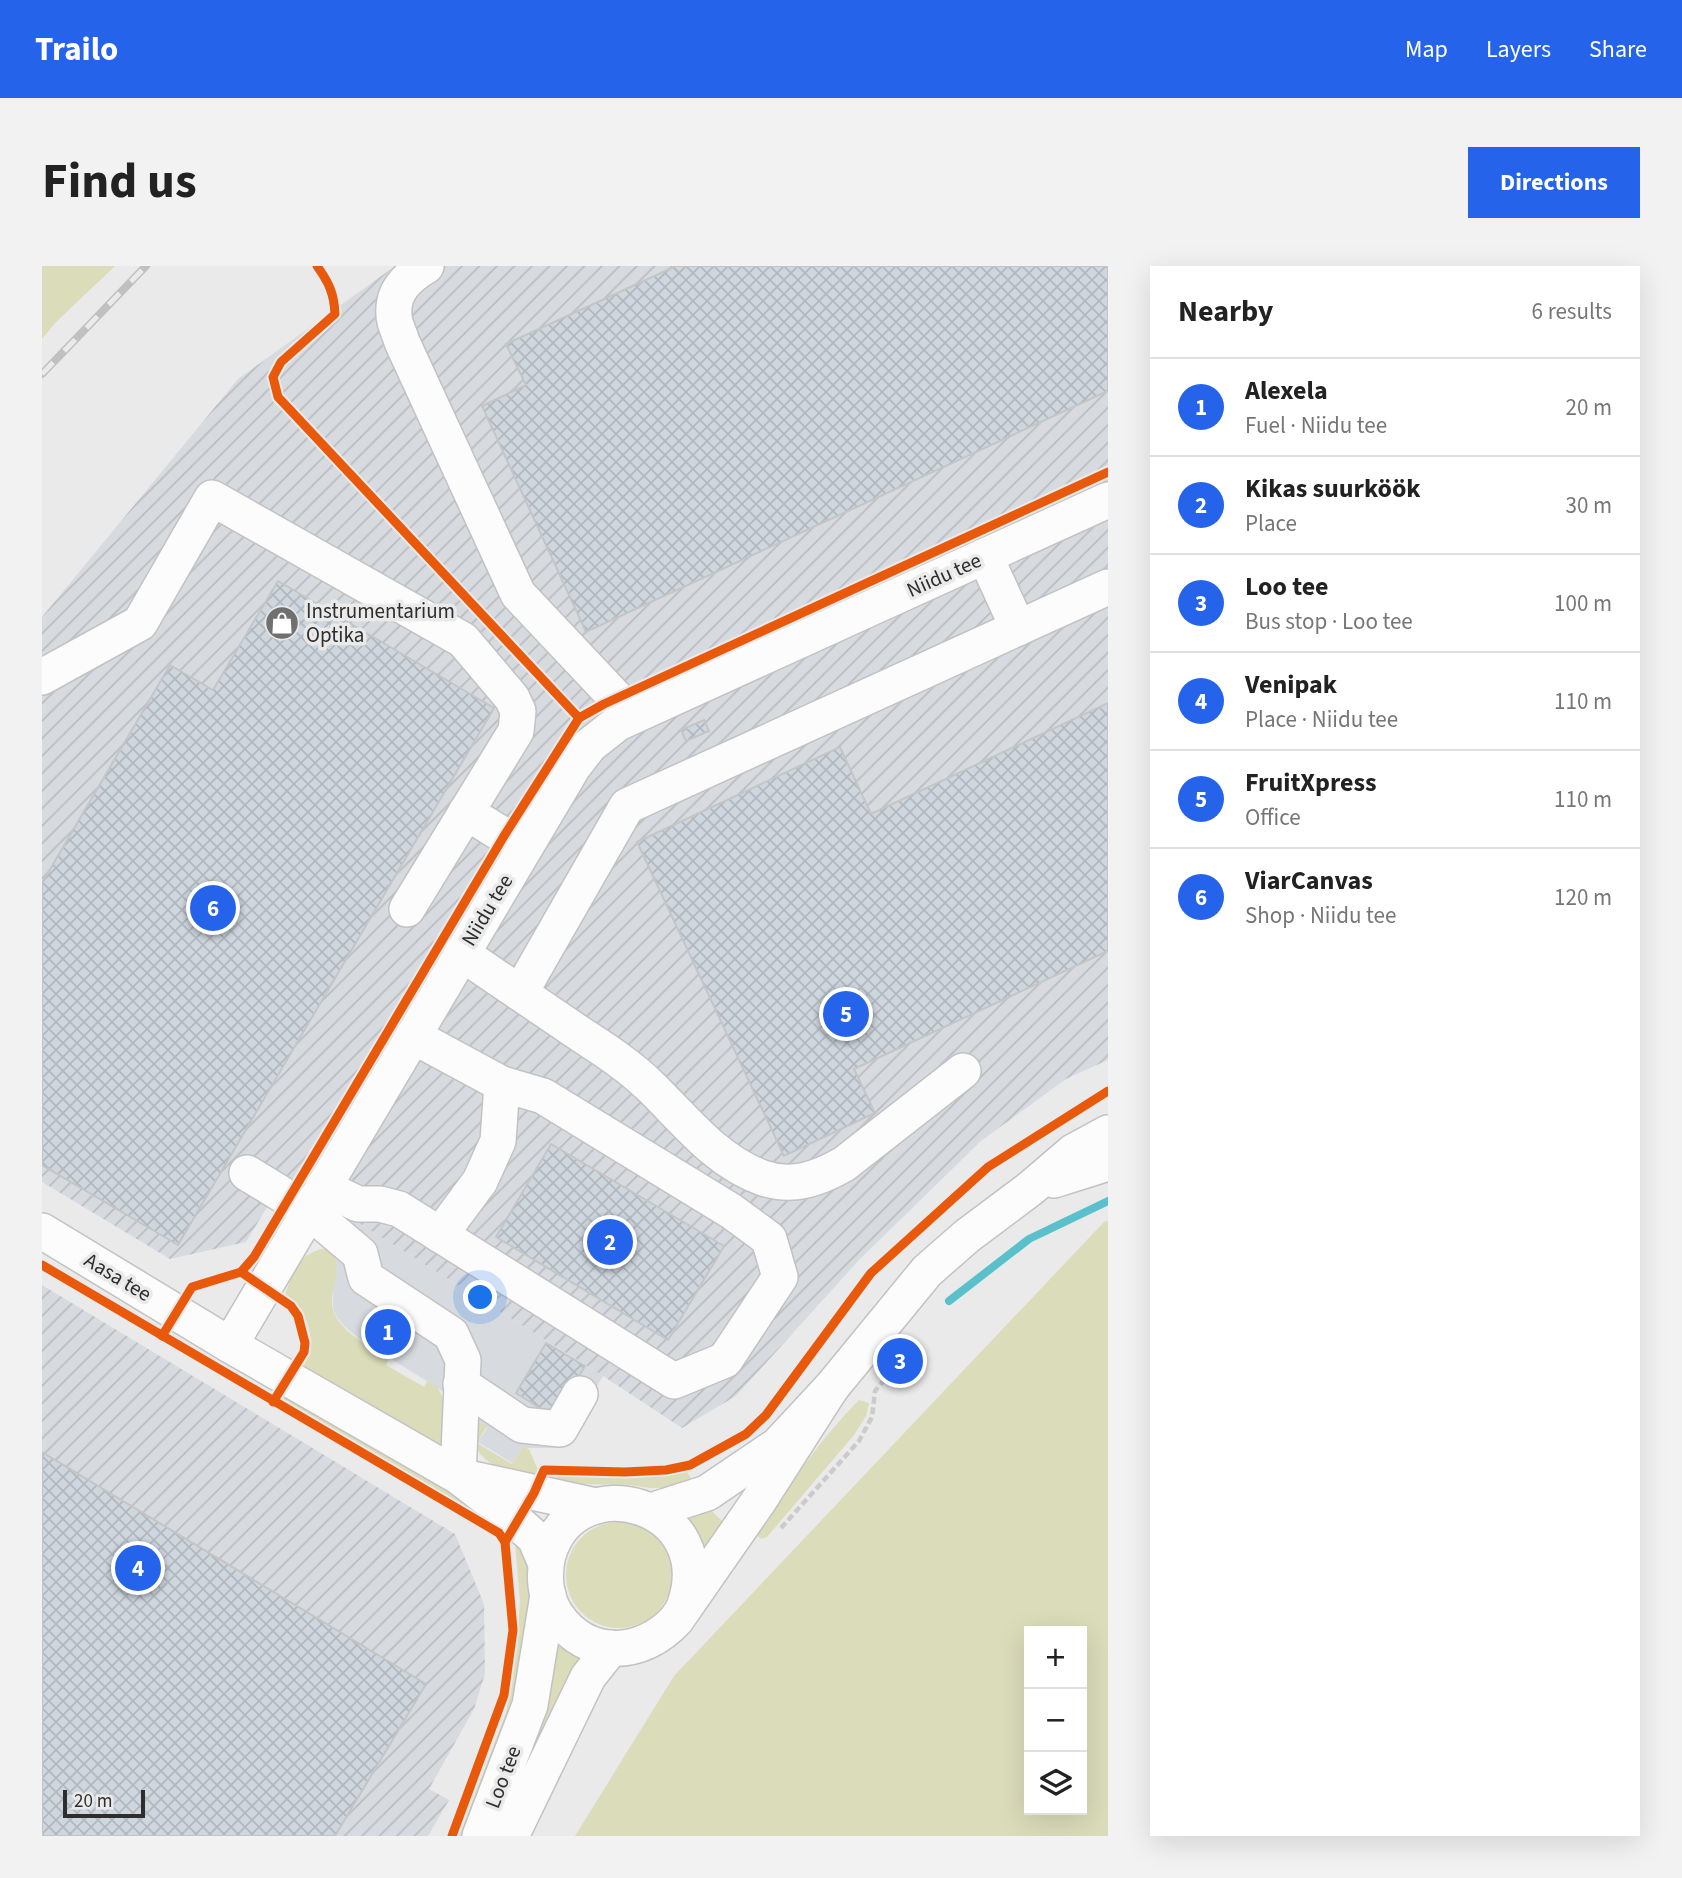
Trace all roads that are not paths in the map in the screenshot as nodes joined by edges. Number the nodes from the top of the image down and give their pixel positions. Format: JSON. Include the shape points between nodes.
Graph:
{"nodes":[{"id":1,"x":426,"y":266,"type":"edge"},
{"id":2,"x":1108,"y":500,"type":"edge"},
{"id":3,"x":985,"y":556,"type":"junction"},
{"id":4,"x":1108,"y":587,"type":"edge"},
{"id":5,"x":1018,"y":628,"type":"junction"},
{"id":6,"x":42,"y":677,"type":"edge"},
{"id":7,"x":634,"y":716,"type":"junction"},
{"id":8,"x":466,"y":813,"type":"junction"},
{"id":9,"x":524,"y":848,"type":"junction"},
{"id":10,"x":407,"y":909,"type":"dead end"},
{"id":11,"x":461,"y":953,"type":"junction"},
{"id":12,"x":520,"y":993,"type":"junction"},
{"id":13,"x":413,"y":1035,"type":"junction"},
{"id":14,"x":963,"y":1071,"type":"dead end"},
{"id":15,"x":502,"y":1084,"type":"junction"},
{"id":16,"x":1108,"y":1133,"type":"edge"},
{"id":17,"x":1108,"y":1163,"type":"edge"},
{"id":18,"x":247,"y":1173,"type":"dead end"},
{"id":19,"x":1031,"y":1188,"type":"junction"},
{"id":20,"x":316,"y":1199,"type":"junction"},
{"id":21,"x":42,"y":1231,"type":"edge"},
{"id":22,"x":440,"y":1235,"type":"junction"},
{"id":23,"x":230,"y":1345,"type":"junction"},
{"id":24,"x":461,"y":1384,"type":"junction"},
{"id":25,"x":831,"y":1388,"type":"junction"},
{"id":26,"x":580,"y":1394,"type":"dead end"},
{"id":27,"x":458,"y":1476,"type":"junction"},
{"id":28,"x":596,"y":1506,"type":"junction"},
{"id":29,"x":651,"y":1511,"type":"junction"},
{"id":30,"x":547,"y":1580,"type":"junction"},
{"id":31,"x":684,"y":1607,"type":"junction"},
{"id":32,"x":611,"y":1648,"type":"junction"},
{"id":33,"x":480,"y":1836,"type":"edge"},
{"id":34,"x":511,"y":1836,"type":"edge"}],
"edges":[{"from":1,"to":7,"type":"street","via":[[410,276],[396,294],[394,316],[518,594]]},
{"from":2,"to":3,"type":"street","name":"Niidu tee"},
{"from":3,"to":5,"type":"street"},
{"from":3,"to":7,"type":"street","name":"Niidu tee"},
{"from":4,"to":5,"type":"street"},
{"from":5,"to":12,"type":"street","via":[[628,806]]},
{"from":6,"to":8,"type":"street","via":[[140,623],[212,498],[463,640],[512,698],[516,731]]},
{"from":7,"to":9,"type":"street","name":"Niidu tee","via":[[590,745]]},
{"from":8,"to":9,"type":"street"},
{"from":8,"to":10,"type":"street"},
{"from":9,"to":11,"type":"street","name":"Niidu tee"},
{"from":11,"to":12,"type":"street"},
{"from":11,"to":13,"type":"street","name":"Niidu tee"},
{"from":12,"to":14,"type":"street","via":[[652,1087],[680,1119],[728,1159],[747,1171],[784,1182],[812,1179],[844,1164]]},
{"from":13,"to":15,"type":"street"},
{"from":13,"to":20,"type":"street","name":"Niidu tee"},
{"from":15,"to":22,"type":"street","via":[[498,1141],[480,1181]]},
{"from":15,"to":22,"type":"street","via":[[543,1096],[731,1211],[769,1239],[780,1277],[725,1360],[674,1381]]},
{"from":16,"to":19,"type":"street","name":"Loo tee","via":[[1073,1152]]},
{"from":17,"to":19,"type":"street","name":"Loo tee"},
{"from":18,"to":20,"type":"street"},
{"from":19,"to":25,"type":"street","name":"Loo tee","via":[[927,1270]]},
{"from":20,"to":22,"type":"street","via":[[399,1209]]},
{"from":20,"to":23,"type":"street","name":"Niidu tee"},
{"from":20,"to":24,"type":"street","via":[[360,1254],[366,1278],[451,1334],[463,1360]]},
{"from":21,"to":23,"type":"street","name":"Aasa tee"},
{"from":23,"to":27,"type":"street"},
{"from":24,"to":26,"type":"street","via":[[522,1425],[560,1429]]},
{"from":24,"to":27,"type":"street"},
{"from":25,"to":29,"type":"street","name":"Loo tee","via":[[778,1446],[707,1493]]},
{"from":25,"to":31,"type":"street","name":"Loo tee"},
{"from":27,"to":28,"type":"street"},
{"from":27,"to":30,"type":"street","via":[[535,1538]]},
{"from":28,"to":29,"type":"street","name":"Loo tee","via":[[624,1503]]},
{"from":28,"to":30,"type":"street","name":"Loo tee","via":[[568,1522],[558,1535],[550,1549]]},
{"from":29,"to":31,"type":"street","name":"Loo tee","via":[[673,1528],[687,1552],[691,1580]]},
{"from":30,"to":32,"type":"street","name":"Loo tee","via":[[556,1615],[571,1632]]},
{"from":30,"to":33,"type":"street","name":"Loo tee","via":[[530,1705]]},
{"from":31,"to":32,"type":"street","name":"Loo tee","via":[[654,1639]]},
{"from":32,"to":34,"type":"street","name":"Loo tee","via":[[588,1677]]}]}
